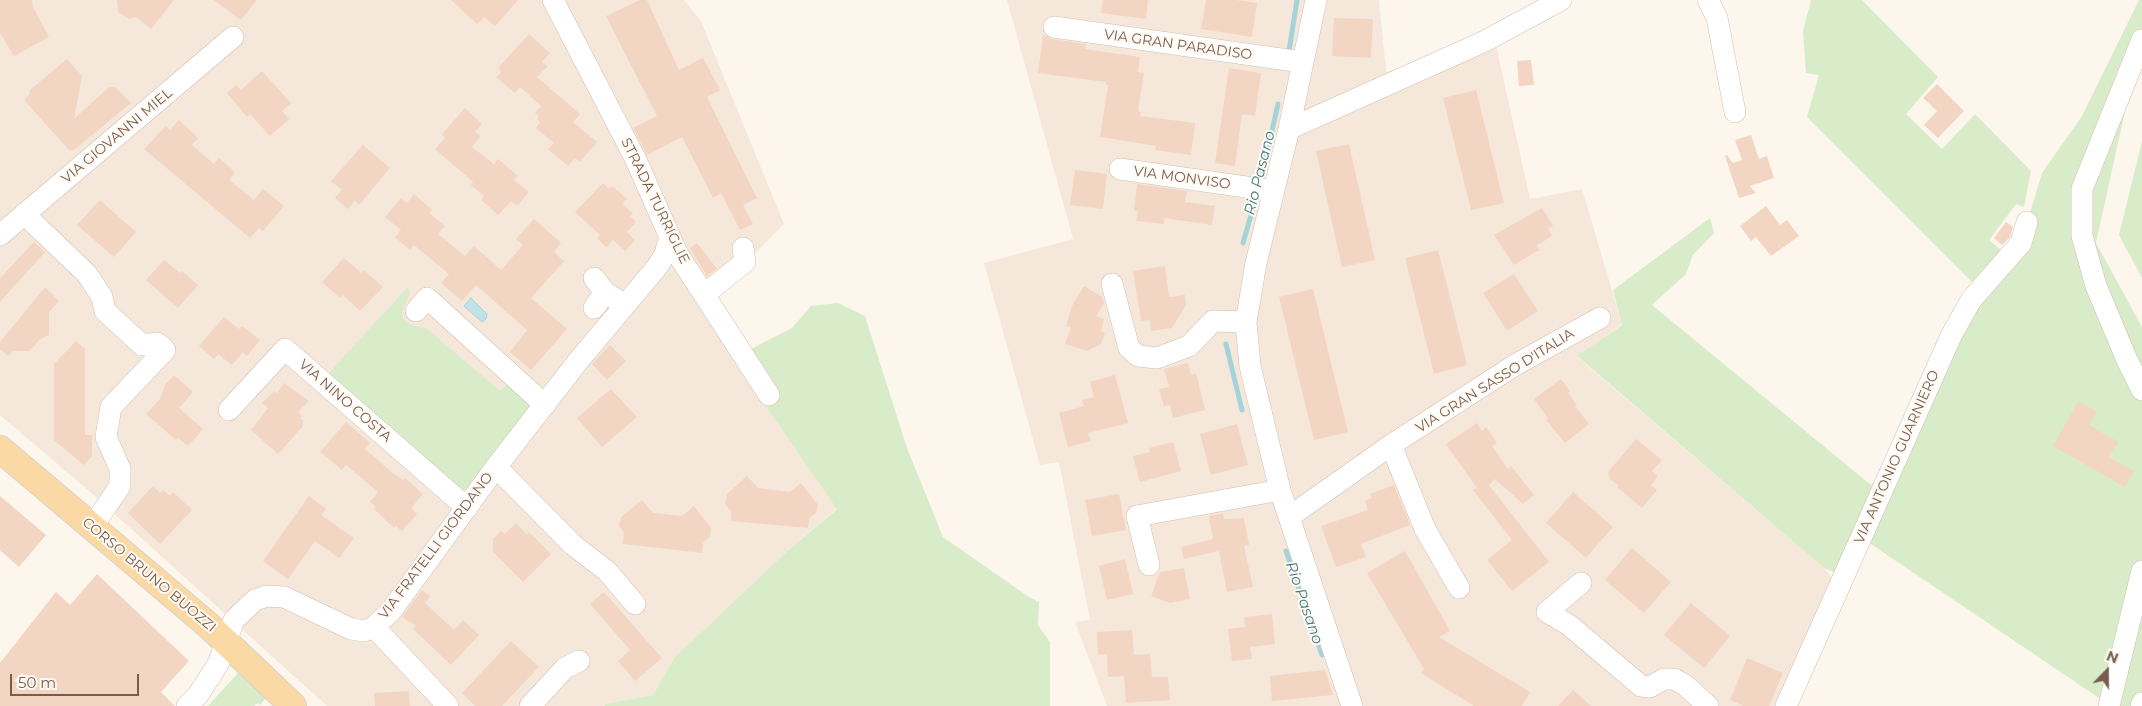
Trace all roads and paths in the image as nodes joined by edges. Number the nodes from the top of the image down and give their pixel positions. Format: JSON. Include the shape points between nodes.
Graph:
{"nodes":[{"id":1,"x":552,"y":0,"type":"edge"},
{"id":2,"x":1316,"y":0,"type":"edge"},
{"id":3,"x":1561,"y":0,"type":"edge"},
{"id":4,"x":1708,"y":0,"type":"edge"},
{"id":5,"x":1054,"y":28,"type":"dead end"},
{"id":6,"x":233,"y":37,"type":"dead end"},
{"id":7,"x":2142,"y":40,"type":"edge"},
{"id":8,"x":1302,"y":62,"type":"junction"},
{"id":9,"x":1734,"y":112,"type":"dead end"},
{"id":10,"x":1289,"y":130,"type":"junction"},
{"id":11,"x":1120,"y":169,"type":"dead end"},
{"id":12,"x":1264,"y":190,"type":"junction"},
{"id":13,"x":24,"y":214,"type":"junction"},
{"id":14,"x":2027,"y":222,"type":"dead end"},
{"id":15,"x":0,"y":235,"type":"edge"},
{"id":16,"x":670,"y":237,"type":"junction"},
{"id":17,"x":743,"y":248,"type":"dead end"},
{"id":18,"x":1112,"y":284,"type":"dead end"},
{"id":19,"x":598,"y":293,"type":"dead end"},
{"id":20,"x":705,"y":294,"type":"junction"},
{"id":21,"x":419,"y":298,"type":"dead end"},
{"id":22,"x":625,"y":305,"type":"junction"},
{"id":23,"x":1600,"y":318,"type":"dead end"},
{"id":24,"x":1246,"y":322,"type":"junction"},
{"id":25,"x":2142,"y":390,"type":"edge"},
{"id":26,"x":769,"y":395,"type":"dead end"},
{"id":27,"x":545,"y":405,"type":"junction"},
{"id":28,"x":229,"y":410,"type":"dead end"},
{"id":29,"x":1391,"y":445,"type":"junction"},
{"id":30,"x":0,"y":449,"type":"edge"},
{"id":31,"x":496,"y":467,"type":"junction"},
{"id":32,"x":1280,"y":490,"type":"junction"},
{"id":33,"x":467,"y":508,"type":"junction"},
{"id":34,"x":1289,"y":517,"type":"junction"},
{"id":35,"x":92,"y":527,"type":"junction"},
{"id":36,"x":1149,"y":565,"type":"dead end"},
{"id":37,"x":2142,"y":571,"type":"edge"},
{"id":38,"x":1581,"y":583,"type":"dead end"},
{"id":39,"x":1459,"y":588,"type":"dead end"},
{"id":40,"x":635,"y":604,"type":"dead end"},
{"id":41,"x":374,"y":627,"type":"junction"},
{"id":42,"x":226,"y":642,"type":"junction"},
{"id":43,"x":579,"y":661,"type":"dead end"},
{"id":44,"x":187,"y":706,"type":"edge"},
{"id":45,"x":293,"y":706,"type":"edge"},
{"id":46,"x":448,"y":706,"type":"edge"},
{"id":47,"x":530,"y":706,"type":"edge"},
{"id":48,"x":1352,"y":706,"type":"edge"},
{"id":49,"x":1708,"y":706,"type":"edge"},
{"id":50,"x":1786,"y":706,"type":"edge"},
{"id":51,"x":2109,"y":706,"type":"edge"}],
"edges":[{"from":1,"to":16,"type":"street","name":"STRADA TURRIGLIE","via":[[636,160]]},
{"from":2,"to":8,"type":"street"},
{"from":3,"to":10,"type":"street","via":[[1485,41]]},
{"from":4,"to":9,"type":"street","via":[[1717,18]]},
{"from":5,"to":8,"type":"street","name":"VIA GRAN PARADISO"},
{"from":6,"to":13,"type":"street","name":"VIA GIOVANNI MIEL"},
{"from":7,"to":25,"type":"street","via":[[2082,189],[2082,236],[2096,286]]},
{"from":8,"to":10,"type":"street"},
{"from":10,"to":12,"type":"street"},
{"from":11,"to":12,"type":"street","name":"VIA MONVISO"},
{"from":12,"to":24,"type":"street"},
{"from":13,"to":15,"type":"street","name":"VIA GIOVANNI MIEL"},
{"from":13,"to":35,"type":"street","via":[[87,274],[102,297],[105,311],[142,344],[157,343],[165,350],[112,407],[106,437],[120,469],[120,486]]},
{"from":14,"to":50,"type":"street","name":"VIA ANTONIO GUARNIERO","via":[[2021,243],[1971,300],[1952,336]]},
{"from":16,"to":20,"type":"street","name":"STRADA TURRIGLIE"},
{"from":16,"to":22,"type":"street","name":"VIA FRATELLI GIORDANO","via":[[657,268]]},
{"from":17,"to":20,"type":"street","via":[[746,262]]},
{"from":18,"to":24,"type":"street","via":[[1129,348],[1138,356],[1156,358],[1189,346],[1213,321]]},
{"from":19,"to":22,"type":"street"},
{"from":20,"to":26,"type":"street","name":"STRADA TURRIGLIE"},
{"from":21,"to":27,"type":"street"},
{"from":22,"to":27,"type":"street","name":"VIA FRATELLI GIORDANO"},
{"from":23,"to":29,"type":"street","name":"VIA GRAN SASSO D'ITALIA","via":[[1515,365]]},
{"from":24,"to":32,"type":"street","via":[[1250,366]]},
{"from":27,"to":31,"type":"street","name":"VIA FRATELLI GIORDANO"},
{"from":28,"to":33,"type":"street","name":"VIA NINO COSTA","via":[[285,349]]},
{"from":29,"to":34,"type":"street","name":"VIA GRAN SASSO D'ITALIA"},
{"from":29,"to":39,"type":"street","via":[[1425,529]]},
{"from":30,"to":35,"type":"main road","name":"CORSO BRUNO BUOZZI"},
{"from":31,"to":33,"type":"street","name":"VIA FRATELLI GIORDANO"},
{"from":31,"to":40,"type":"street","via":[[573,545],[607,571]]},
{"from":32,"to":34,"type":"street"},
{"from":32,"to":36,"type":"street","via":[[1137,516]]},
{"from":33,"to":41,"type":"street","name":"VIA FRATELLI GIORDANO","via":[[391,611]]},
{"from":34,"to":48,"type":"street"},
{"from":35,"to":42,"type":"main road","name":"CORSO BRUNO BUOZZI"},
{"from":37,"to":51,"type":"street"},
{"from":38,"to":49,"type":"street","via":[[1547,612],[1569,625],[1641,686],[1650,687],[1664,679],[1674,679]]},
{"from":41,"to":42,"type":"street","name":"VIA FRATELLI GIORDANO","via":[[364,631],[351,629],[284,597],[267,596],[255,600],[234,620]]},
{"from":41,"to":46,"type":"street"},
{"from":42,"to":44,"type":"street","name":"VIA FRATELLI GIORDANO","via":[[218,664]]},
{"from":42,"to":45,"type":"main road","name":"CORSO BRUNO BUOZZI"},
{"from":43,"to":47,"type":"street","via":[[564,668]]}]}
